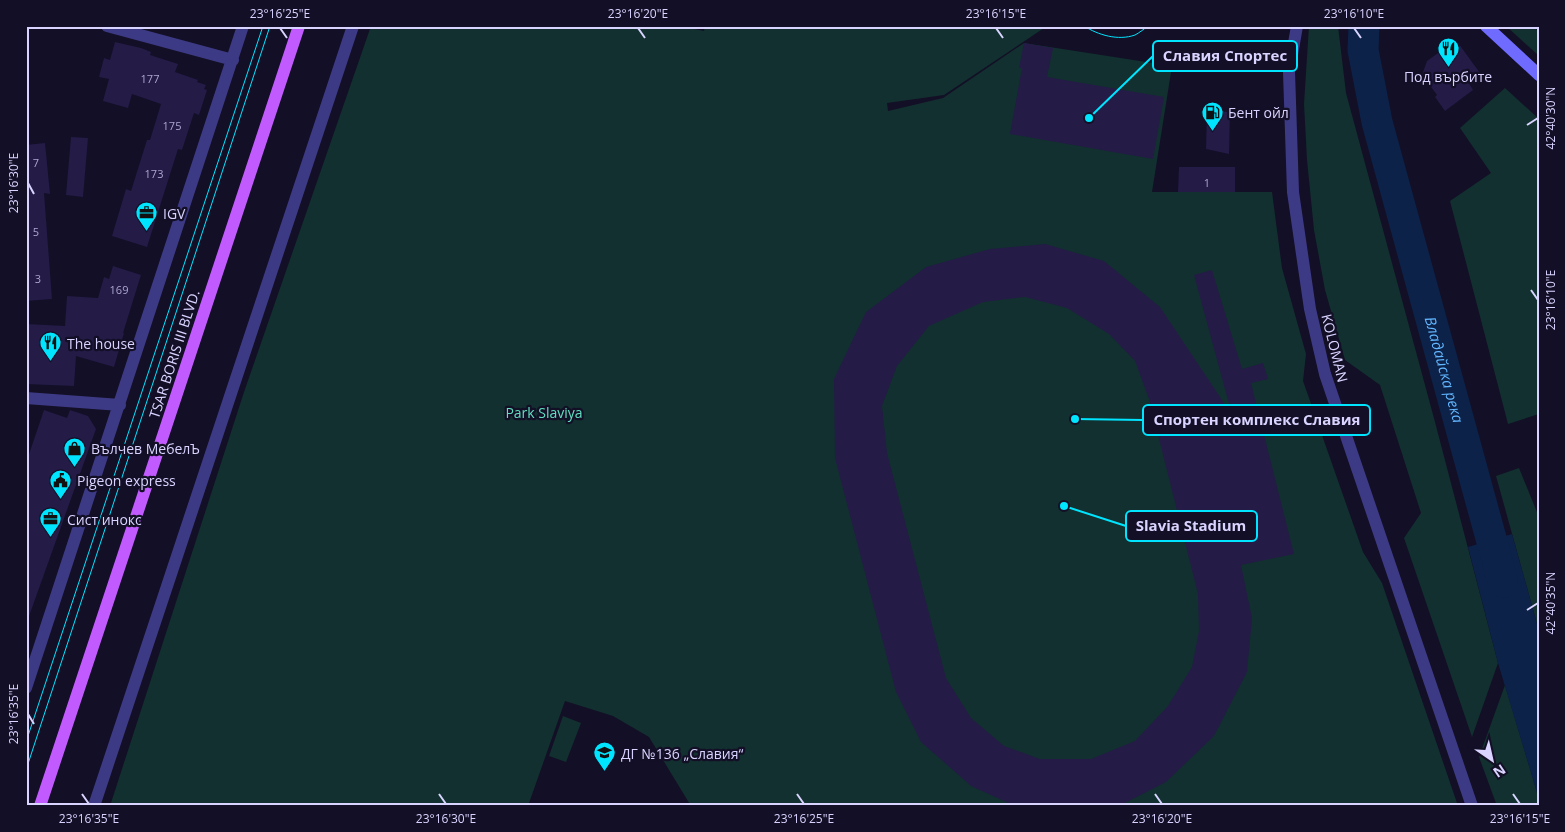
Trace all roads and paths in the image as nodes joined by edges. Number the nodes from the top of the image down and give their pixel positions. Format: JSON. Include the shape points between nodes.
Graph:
{"nodes":[{"id":1,"x":107,"y":26,"type":"edge"},
{"id":2,"x":244,"y":26,"type":"edge"},
{"id":3,"x":299,"y":26,"type":"edge"},
{"id":4,"x":352,"y":26,"type":"edge"},
{"id":5,"x":1297,"y":26,"type":"edge"},
{"id":6,"x":1486,"y":26,"type":"edge"},
{"id":7,"x":233,"y":60,"type":"junction"},
{"id":8,"x":1539,"y":75,"type":"edge"},
{"id":9,"x":26,"y":398,"type":"edge"},
{"id":10,"x":120,"y":405,"type":"junction"},
{"id":11,"x":26,"y":688,"type":"edge"},
{"id":12,"x":40,"y":806,"type":"edge"},
{"id":13,"x":94,"y":806,"type":"edge"},
{"id":14,"x":1472,"y":806,"type":"edge"}],
"edges":[{"from":1,"to":7,"type":"street"},
{"from":2,"to":7,"type":"street"},
{"from":3,"to":12,"type":"main road","name":"TSAR BORIS III BLVD."},
{"from":4,"to":13,"type":"street"},
{"from":5,"to":14,"type":"street","name":"KOLOMAN","via":[[1289,72],[1293,192],[1318,346]]},
{"from":6,"to":8,"type":"main road"},
{"from":7,"to":10,"type":"street"},
{"from":9,"to":10,"type":"street"},
{"from":10,"to":11,"type":"street"}]}
